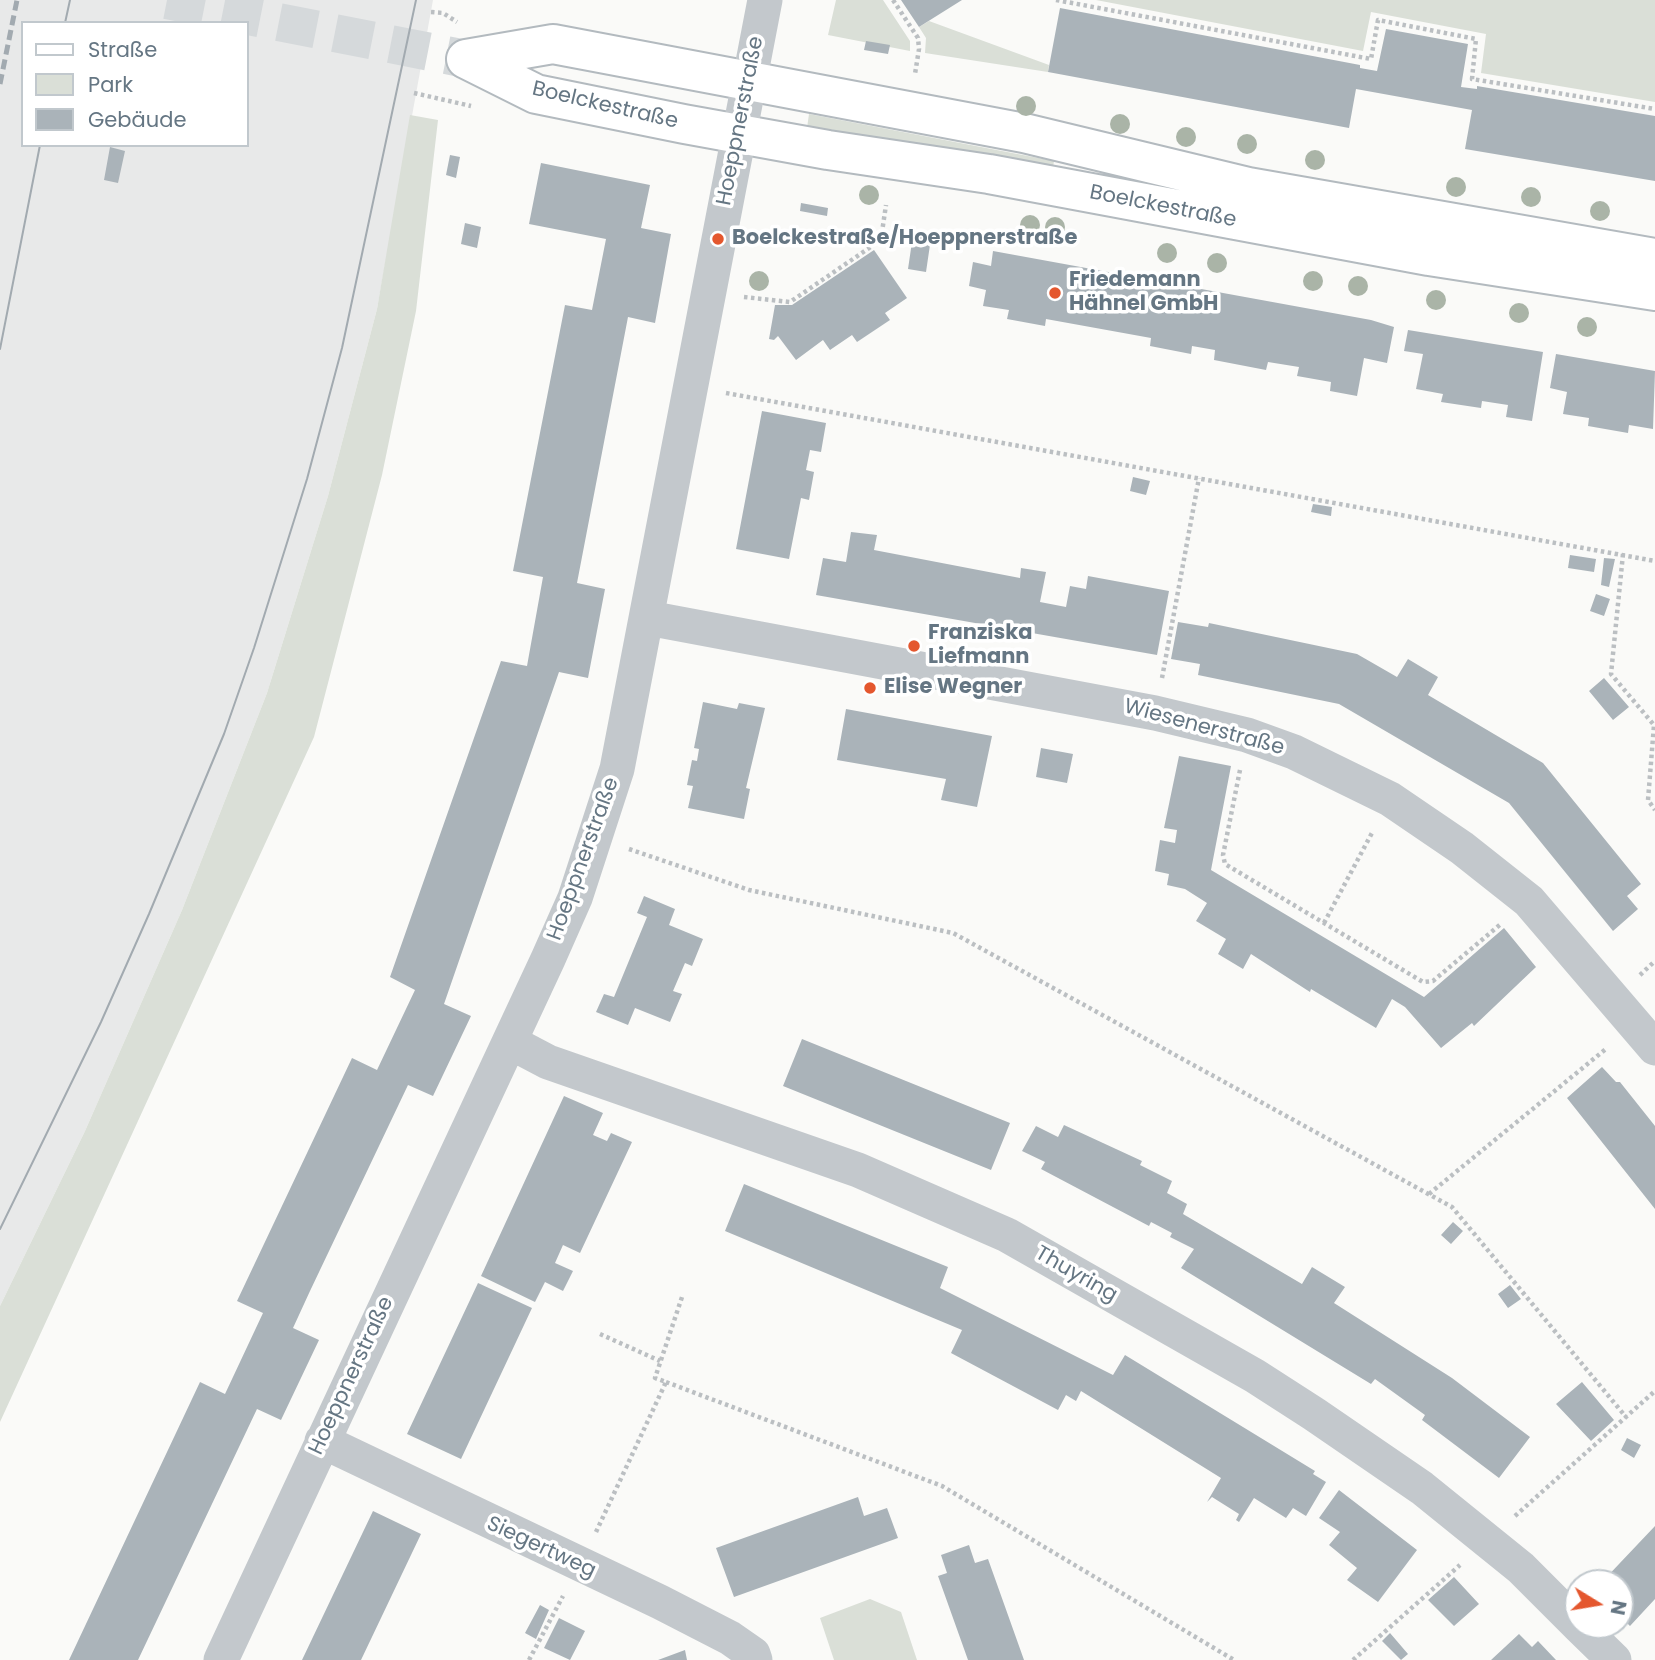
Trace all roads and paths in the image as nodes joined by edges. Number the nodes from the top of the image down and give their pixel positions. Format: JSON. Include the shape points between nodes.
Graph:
{"nodes":[{"id":1,"x":765,"y":0,"type":"edge"},
{"id":2,"x":893,"y":0,"type":"edge"},
{"id":3,"x":1056,"y":0,"type":"edge"},
{"id":4,"x":431,"y":12,"type":"dead end"},
{"id":5,"x":453,"y":20,"type":"dead end"},
{"id":6,"x":915,"y":74,"type":"dead end"},
{"id":7,"x":748,"y":79,"type":"junction"},
{"id":8,"x":1655,"y":109,"type":"edge"},
{"id":9,"x":738,"y":134,"type":"junction"},
{"id":10,"x":886,"y":205,"type":"dead end"},
{"id":11,"x":1655,"y":258,"type":"edge"},
{"id":12,"x":1655,"y":291,"type":"edge"},
{"id":13,"x":744,"y":297,"type":"dead end"},
{"id":14,"x":725,"y":393,"type":"dead end"},
{"id":15,"x":1199,"y":478,"type":"junction"},
{"id":16,"x":1623,"y":554,"type":"junction"},
{"id":17,"x":1655,"y":561,"type":"edge"},
{"id":18,"x":648,"y":618,"type":"junction"},
{"id":19,"x":1161,"y":683,"type":"dead end"},
{"id":20,"x":1241,"y":765,"type":"dead end"},
{"id":21,"x":1655,"y":810,"type":"edge"},
{"id":22,"x":1378,"y":823,"type":"dead end"},
{"id":23,"x":629,"y":849,"type":"dead end"},
{"id":24,"x":1505,"y":920,"type":"dead end"},
{"id":25,"x":1324,"y":923,"type":"junction"},
{"id":26,"x":510,"y":1042,"type":"junction"},
{"id":27,"x":1611,"y":1045,"type":"dead end"},
{"id":28,"x":1655,"y":1048,"type":"edge"},
{"id":29,"x":1429,"y":1194,"type":"junction"},
{"id":30,"x":682,"y":1294,"type":"dead end"},
{"id":31,"x":600,"y":1334,"type":"dead end"},
{"id":32,"x":660,"y":1361,"type":"junction"},
{"id":33,"x":666,"y":1382,"type":"junction"},
{"id":34,"x":1655,"y":1391,"type":"edge"},
{"id":35,"x":1626,"y":1417,"type":"junction"},
{"id":36,"x":322,"y":1441,"type":"junction"},
{"id":37,"x":1505,"y":1525,"type":"dead end"},
{"id":38,"x":590,"y":1545,"type":"dead end"},
{"id":39,"x":1468,"y":1557,"type":"dead end"},
{"id":40,"x":568,"y":1587,"type":"dead end"},
{"id":41,"x":1564,"y":1611,"type":"edge"},
{"id":42,"x":1592,"y":1639,"type":"edge"},
{"id":43,"x":221,"y":1660,"type":"edge"},
{"id":44,"x":529,"y":1660,"type":"edge"},
{"id":45,"x":755,"y":1660,"type":"edge"},
{"id":46,"x":1234,"y":1660,"type":"edge"},
{"id":47,"x":1353,"y":1660,"type":"edge"},
{"id":48,"x":1614,"y":1660,"type":"edge"}],
"edges":[{"from":1,"to":7,"type":"street","name":"Hoeppnerstraße"},
{"from":2,"to":6,"type":"path","via":[[918,38]]},
{"from":3,"to":8,"type":"path","via":[[1371,59],[1378,20],[1476,39],[1472,79]]},
{"from":4,"to":5,"type":"path"},
{"from":7,"to":9,"type":"street","name":"Hoeppnerstraße"},
{"from":7,"to":9,"type":"main road","name":"Boelckestraße","via":[[553,44],[466,59],[536,94]]},
{"from":7,"to":11,"type":"main road","name":"Boelckestraße","via":[[1024,133],[1248,187]]},
{"from":9,"to":12,"type":"main road","name":"Boelckestraße","via":[[989,174],[1429,256]]},
{"from":9,"to":18,"type":"street","name":"Hoeppnerstraße"},
{"from":10,"to":13,"type":"path","via":[[882,232],[872,246],[790,302]]},
{"from":14,"to":15,"type":"path"},
{"from":15,"to":16,"type":"path"},
{"from":15,"to":19,"type":"path"},
{"from":16,"to":17,"type":"path"},
{"from":16,"to":21,"type":"path","via":[[1611,674],[1654,725],[1648,800]]},
{"from":18,"to":26,"type":"street","name":"Hoeppnerstraße","via":[[617,769],[575,898]]},
{"from":18,"to":28,"type":"street","name":"Wiesenerstraße","via":[[1155,713],[1247,735],[1294,752],[1390,799],[1529,901]]},
{"from":20,"to":25,"type":"path","via":[[1223,855],[1226,864]]},
{"from":22,"to":25,"type":"path"},
{"from":23,"to":29,"type":"path","via":[[749,890],[953,933]]},
{"from":24,"to":25,"type":"path","via":[[1433,981],[1423,982]]},
{"from":26,"to":36,"type":"street","name":"Hoeppnerstraße"},
{"from":26,"to":41,"type":"street","name":"Thuyring","via":[[548,1062],[858,1170],[1007,1235],[1255,1376],[1324,1421],[1422,1488],[1521,1568]]},
{"from":27,"to":29,"type":"path"},
{"from":29,"to":35,"type":"path","via":[[1452,1207]]},
{"from":30,"to":32,"type":"path"},
{"from":31,"to":32,"type":"path"},
{"from":32,"to":33,"type":"path","via":[[655,1377]]},
{"from":33,"to":38,"type":"path"},
{"from":33,"to":46,"type":"path","via":[[942,1486]]},
{"from":34,"to":35,"type":"path"},
{"from":35,"to":37,"type":"path"},
{"from":36,"to":43,"type":"street","name":"Hoeppnerstraße"},
{"from":36,"to":45,"type":"street","name":"Siegertweg","via":[[660,1602],[730,1638]]},
{"from":39,"to":47,"type":"path"},
{"from":40,"to":44,"type":"path"},
{"from":42,"to":48,"type":"street","name":"Thuyring"}]}
